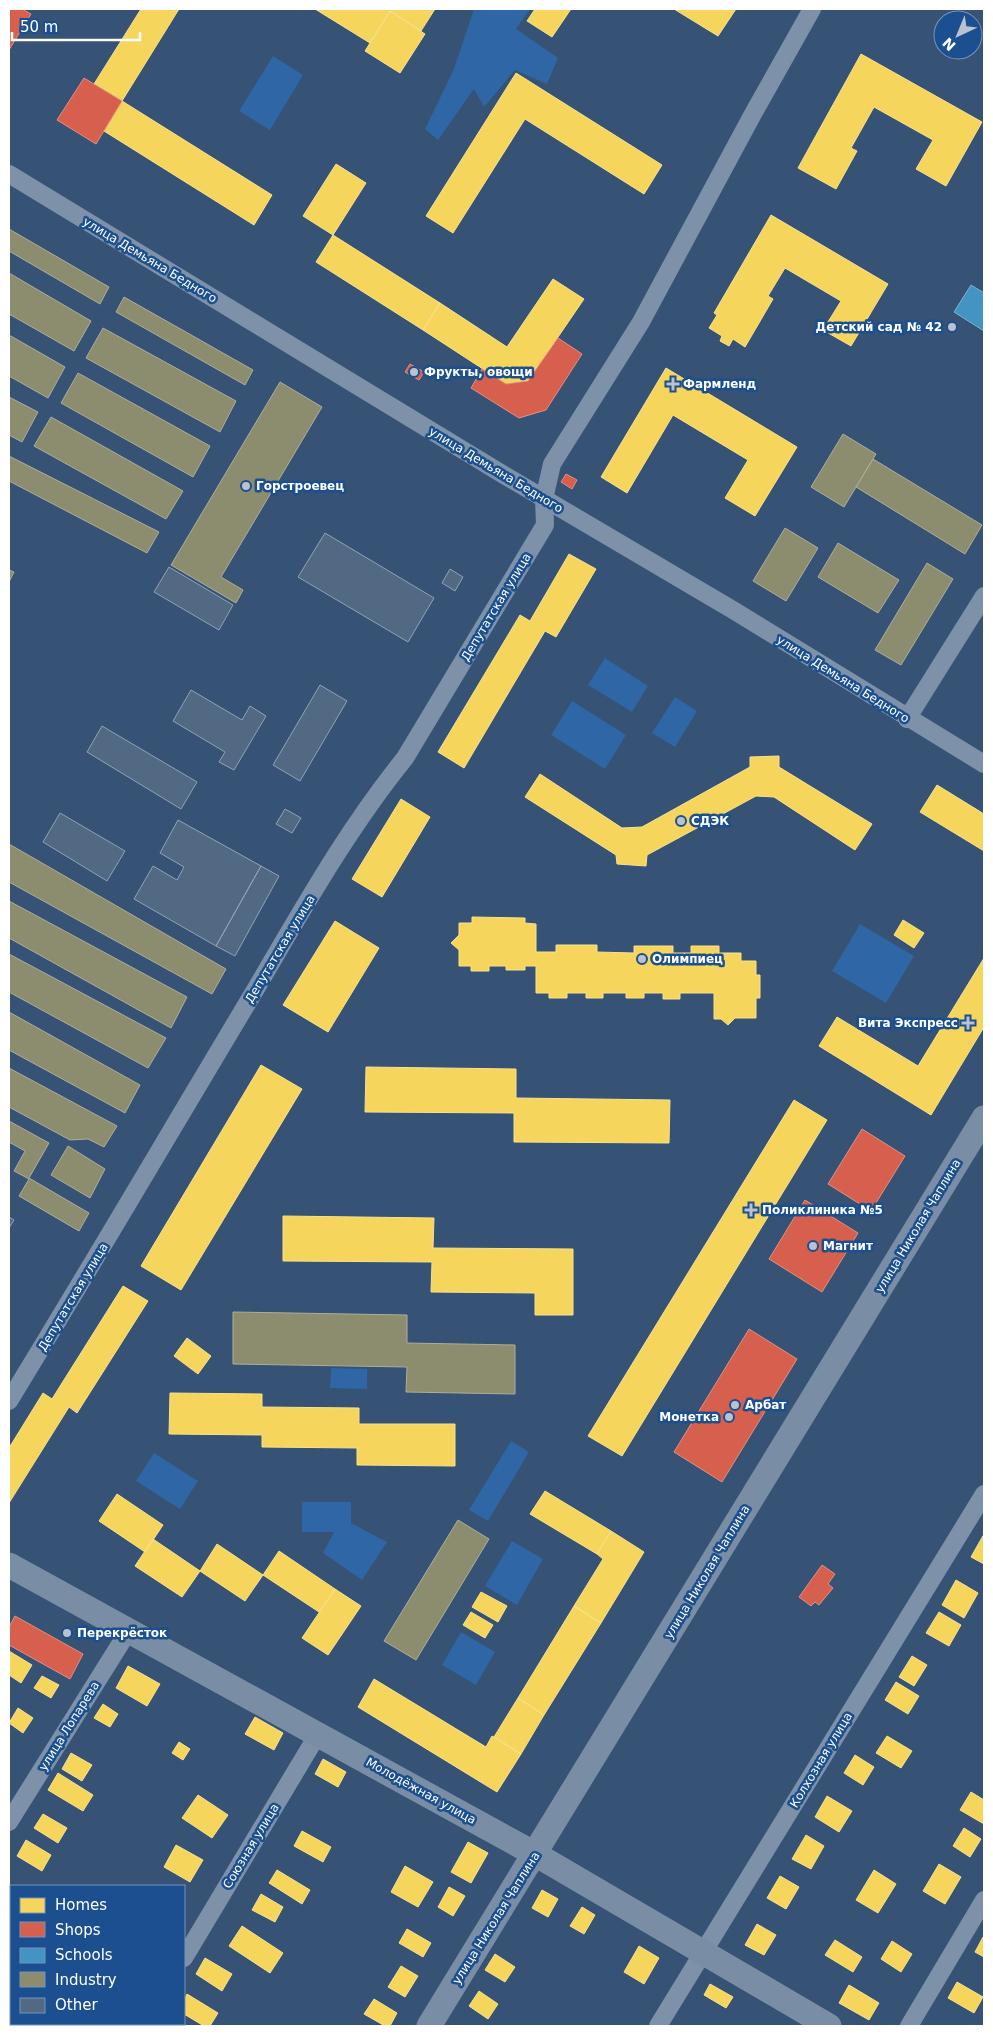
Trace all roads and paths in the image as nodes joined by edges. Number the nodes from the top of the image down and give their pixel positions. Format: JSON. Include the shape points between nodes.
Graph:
{"nodes":[{"id":1,"x":812,"y":9,"type":"edge"},
{"id":2,"x":9,"y":174,"type":"edge"},
{"id":3,"x":544,"y":499,"type":"junction"},
{"id":4,"x":984,"y":596,"type":"edge"},
{"id":5,"x":907,"y":719,"type":"junction"},
{"id":6,"x":984,"y":764,"type":"edge"},
{"id":7,"x":984,"y":1118,"type":"edge"},
{"id":8,"x":9,"y":1401,"type":"edge"},
{"id":9,"x":984,"y":1494,"type":"edge"},
{"id":10,"x":9,"y":1565,"type":"edge"},
{"id":11,"x":130,"y":1630,"type":"junction"},
{"id":12,"x":318,"y":1734,"type":"junction"},
{"id":13,"x":9,"y":1822,"type":"edge"},
{"id":14,"x":535,"y":1854,"type":"junction"},
{"id":15,"x":984,"y":1900,"type":"edge"},
{"id":16,"x":703,"y":1953,"type":"junction"},
{"id":17,"x":185,"y":1956,"type":"edge"},
{"id":18,"x":143,"y":2025,"type":"edge"},
{"id":19,"x":147,"y":2026,"type":"edge"},
{"id":20,"x":429,"y":2026,"type":"edge"},
{"id":21,"x":658,"y":2026,"type":"edge"},
{"id":22,"x":829,"y":2026,"type":"edge"},
{"id":23,"x":909,"y":2026,"type":"edge"}],
"edges":[{"from":1,"to":3,"type":"street","name":"Депутатская улица","via":[[641,322],[552,464]]},
{"from":2,"to":3,"type":"street","name":"улица Демьяна Бедного"},
{"from":3,"to":5,"type":"street","name":"улица Демьяна Бедного","via":[[733,610]]},
{"from":3,"to":8,"type":"street","name":"Депутатская улица","via":[[545,525],[405,758],[323,876]]},
{"from":4,"to":5,"type":"street"},
{"from":5,"to":6,"type":"street","name":"улица Демьяна Бедного"},
{"from":7,"to":14,"type":"street","name":"улица Николая Чаплина"},
{"from":9,"to":16,"type":"street","name":"Колхозная улица"},
{"from":10,"to":11,"type":"street","name":"Молодёжная улица"},
{"from":11,"to":12,"type":"street","name":"Молодёжная улица"},
{"from":11,"to":13,"type":"street","name":"улица Лопарева"},
{"from":12,"to":14,"type":"street","name":"Молодёжная улица"},
{"from":12,"to":17,"type":"street","name":"Союзная улица"},
{"from":14,"to":16,"type":"street","name":"Молодёжная улица"},
{"from":14,"to":20,"type":"street","name":"улица Николая Чаплина"},
{"from":15,"to":23,"type":"street"},
{"from":16,"to":21,"type":"street","name":"Колхозная улица"},
{"from":16,"to":22,"type":"street","name":"Молодёжная улица"},
{"from":18,"to":19,"type":"street"}]}
